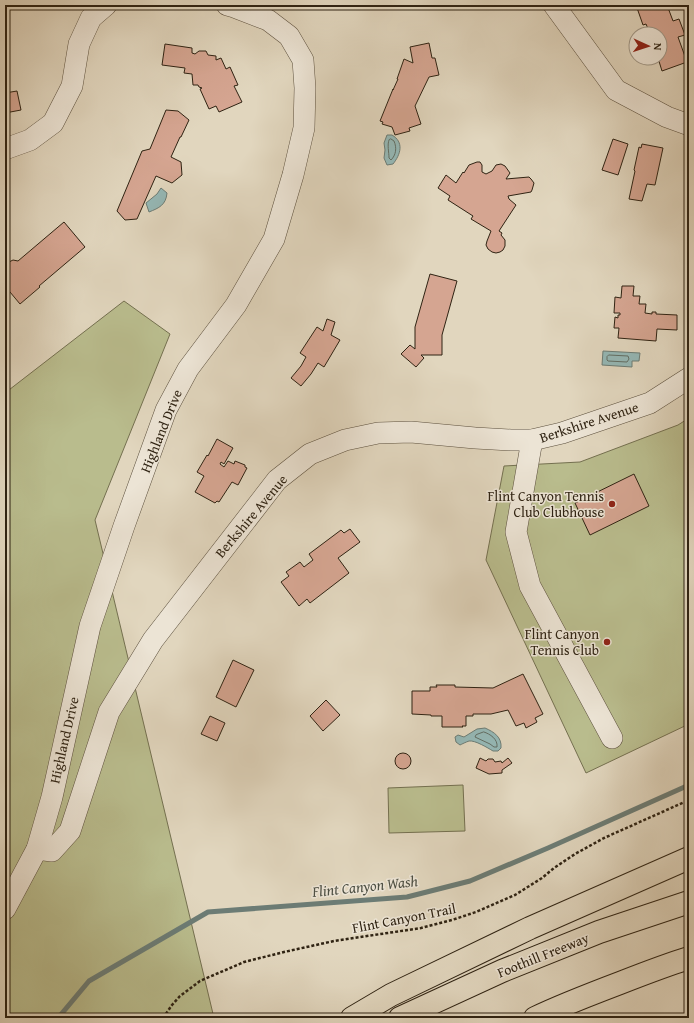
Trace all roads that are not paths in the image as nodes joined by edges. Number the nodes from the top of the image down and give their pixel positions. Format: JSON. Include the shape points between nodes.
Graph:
{"nodes":[{"id":1,"x":227,"y":5,"type":"edge"},
{"id":2,"x":554,"y":5,"type":"edge"},
{"id":3,"x":95,"y":9,"type":"edge"},
{"id":4,"x":689,"y":125,"type":"edge"},
{"id":5,"x":5,"y":149,"type":"edge"},
{"id":6,"x":689,"y":378,"type":"edge"},
{"id":7,"x":532,"y":440,"type":"junction"},
{"id":8,"x":612,"y":738,"type":"dead end"},
{"id":9,"x":37,"y":849,"type":"junction"},
{"id":10,"x":689,"y":858,"type":"edge"},
{"id":11,"x":689,"y":902,"type":"edge"},
{"id":12,"x":5,"y":909,"type":"edge"},
{"id":13,"x":689,"y":958,"type":"edge"},
{"id":14,"x":352,"y":1018,"type":"edge"},
{"id":15,"x":400,"y":1018,"type":"edge"},
{"id":16,"x":535,"y":1018,"type":"edge"}],
"edges":[{"from":1,"to":9,"type":"street","name":"Highland Drive","via":[[268,20],[289,36],[303,60],[304,128],[274,239],[236,305],[188,369],[166,410],[90,626],[52,797]]},
{"from":2,"to":4,"type":"street","via":[[616,90],[667,117]]},
{"from":3,"to":5,"type":"street","via":[[78,44],[72,86],[52,123],[30,140]]},
{"from":6,"to":7,"type":"street","name":"Berkshire Avenue","via":[[650,403],[562,433]]},
{"from":7,"to":8,"type":"street","via":[[516,532],[530,586]]},
{"from":7,"to":9,"type":"street","name":"Berkshire Avenue","via":[[411,432],[378,433],[345,440],[310,454],[277,480],[153,640],[109,712],[70,831],[52,851]]},
{"from":9,"to":12,"type":"street","name":"Highland Drive"},
{"from":10,"to":14,"type":"highway","via":[[523,932],[391,995]]},
{"from":11,"to":15,"type":"highway","name":"Foothill Freeway","via":[[599,932],[502,971]]},
{"from":13,"to":16,"type":"highway","via":[[606,988]]}]}
